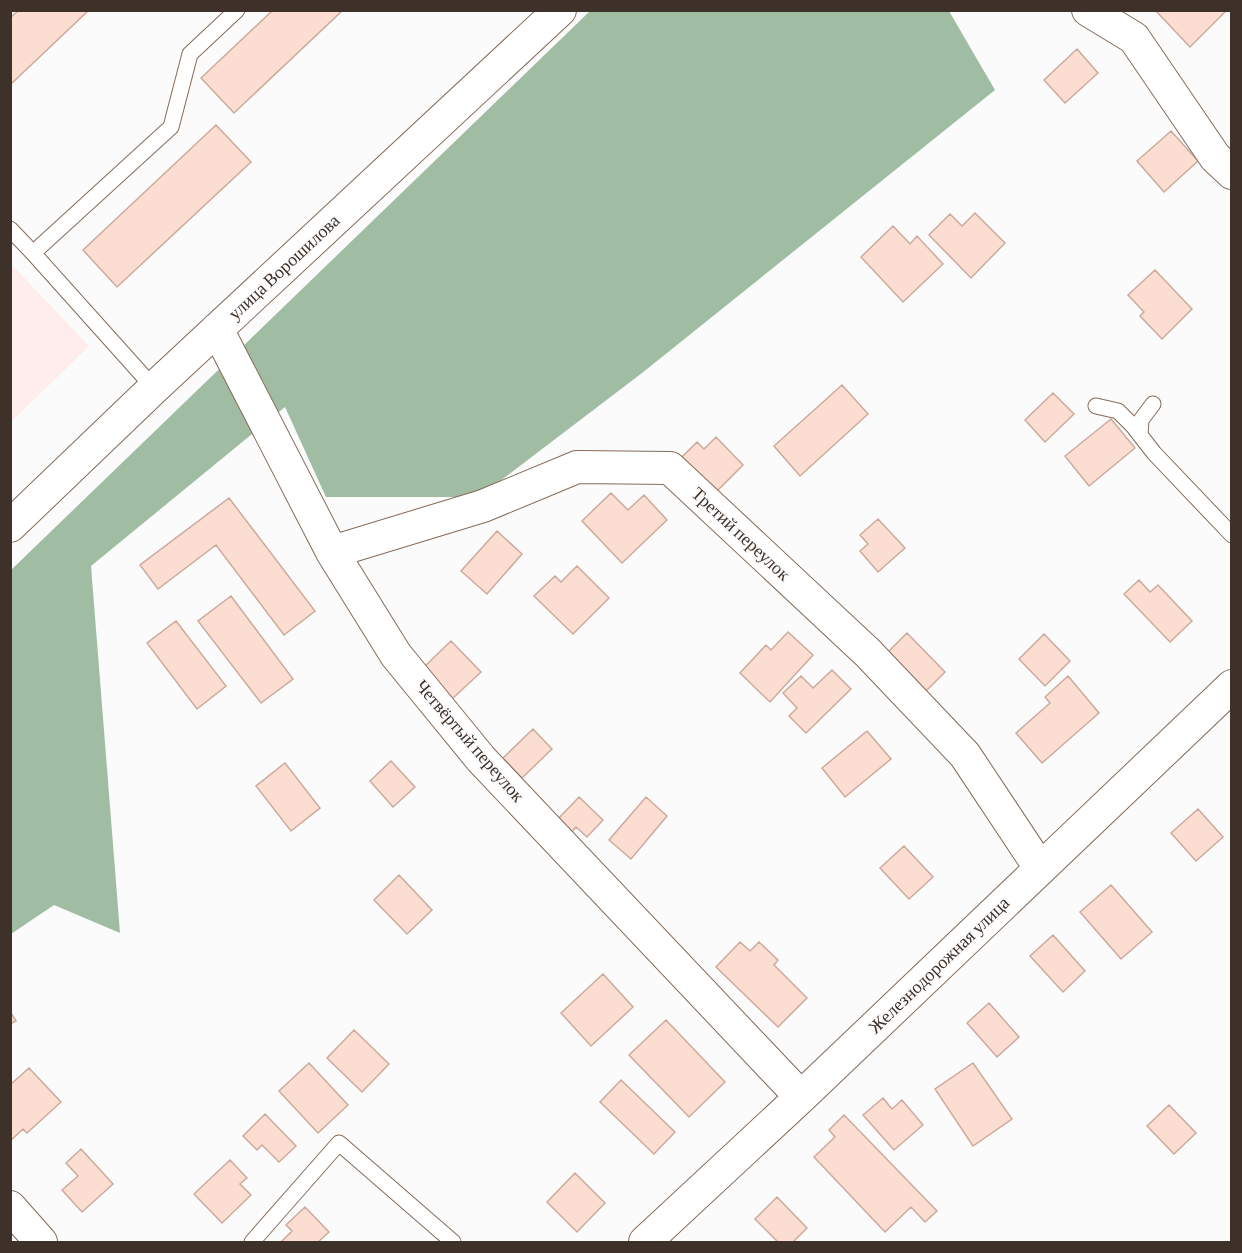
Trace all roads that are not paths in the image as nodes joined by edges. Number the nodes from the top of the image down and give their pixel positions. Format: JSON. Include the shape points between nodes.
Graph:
{"nodes":[{"id":1,"x":237,"y":10,"type":"edge"},
{"id":2,"x":560,"y":10,"type":"edge"},
{"id":3,"x":1088,"y":10,"type":"edge"},
{"id":4,"x":1232,"y":173,"type":"edge"},
{"id":5,"x":10,"y":229,"type":"edge"},
{"id":6,"x":33,"y":253,"type":"junction"},
{"id":7,"x":217,"y":329,"type":"junction"},
{"id":8,"x":154,"y":388,"type":"junction"},
{"id":9,"x":1153,"y":404,"type":"dead end"},
{"id":10,"x":1096,"y":406,"type":"dead end"},
{"id":11,"x":1140,"y":435,"type":"junction"},
{"id":12,"x":10,"y":526,"type":"edge"},
{"id":13,"x":1232,"y":535,"type":"edge"},
{"id":14,"x":332,"y":552,"type":"junction"},
{"id":15,"x":1232,"y":686,"type":"edge"},
{"id":16,"x":1040,"y":868,"type":"junction"},
{"id":17,"x":801,"y":1097,"type":"junction"},
{"id":18,"x":10,"y":1207,"type":"edge"},
{"id":19,"x":41,"y":1242,"type":"edge"},
{"id":20,"x":252,"y":1242,"type":"edge"},
{"id":21,"x":453,"y":1242,"type":"edge"},
{"id":22,"x":645,"y":1242,"type":"edge"}],
"edges":[{"from":1,"to":6,"type":"lane","via":[[190,54],[171,126]]},
{"from":2,"to":7,"type":"street","name":"улица Ворошилова"},
{"from":3,"to":4,"type":"street","via":[[1134,38],[1215,157]]},
{"from":5,"to":6,"type":"lane"},
{"from":6,"to":8,"type":"lane"},
{"from":7,"to":8,"type":"street","name":"улица Ворошилова"},
{"from":7,"to":14,"type":"street","name":"Четвёртый переулок"},
{"from":8,"to":12,"type":"street","name":"улица Ворошилова"},
{"from":9,"to":11,"type":"lane","via":[[1141,420]]},
{"from":10,"to":11,"type":"lane","via":[[1118,411]]},
{"from":11,"to":13,"type":"lane"},
{"from":14,"to":16,"type":"street","name":"Третий переулок","via":[[483,506],[577,467],[670,468],[868,653],[964,755]]},
{"from":14,"to":17,"type":"street","name":"Четвёртый переулок","via":[[396,655],[481,759]]},
{"from":15,"to":16,"type":"street","name":"Железнодорожная улица"},
{"from":16,"to":17,"type":"street","name":"Железнодорожная улица"},
{"from":17,"to":22,"type":"street","name":"Железнодорожная улица"},
{"from":18,"to":19,"type":"street"},
{"from":20,"to":21,"type":"lane","via":[[339,1143]]}]}
